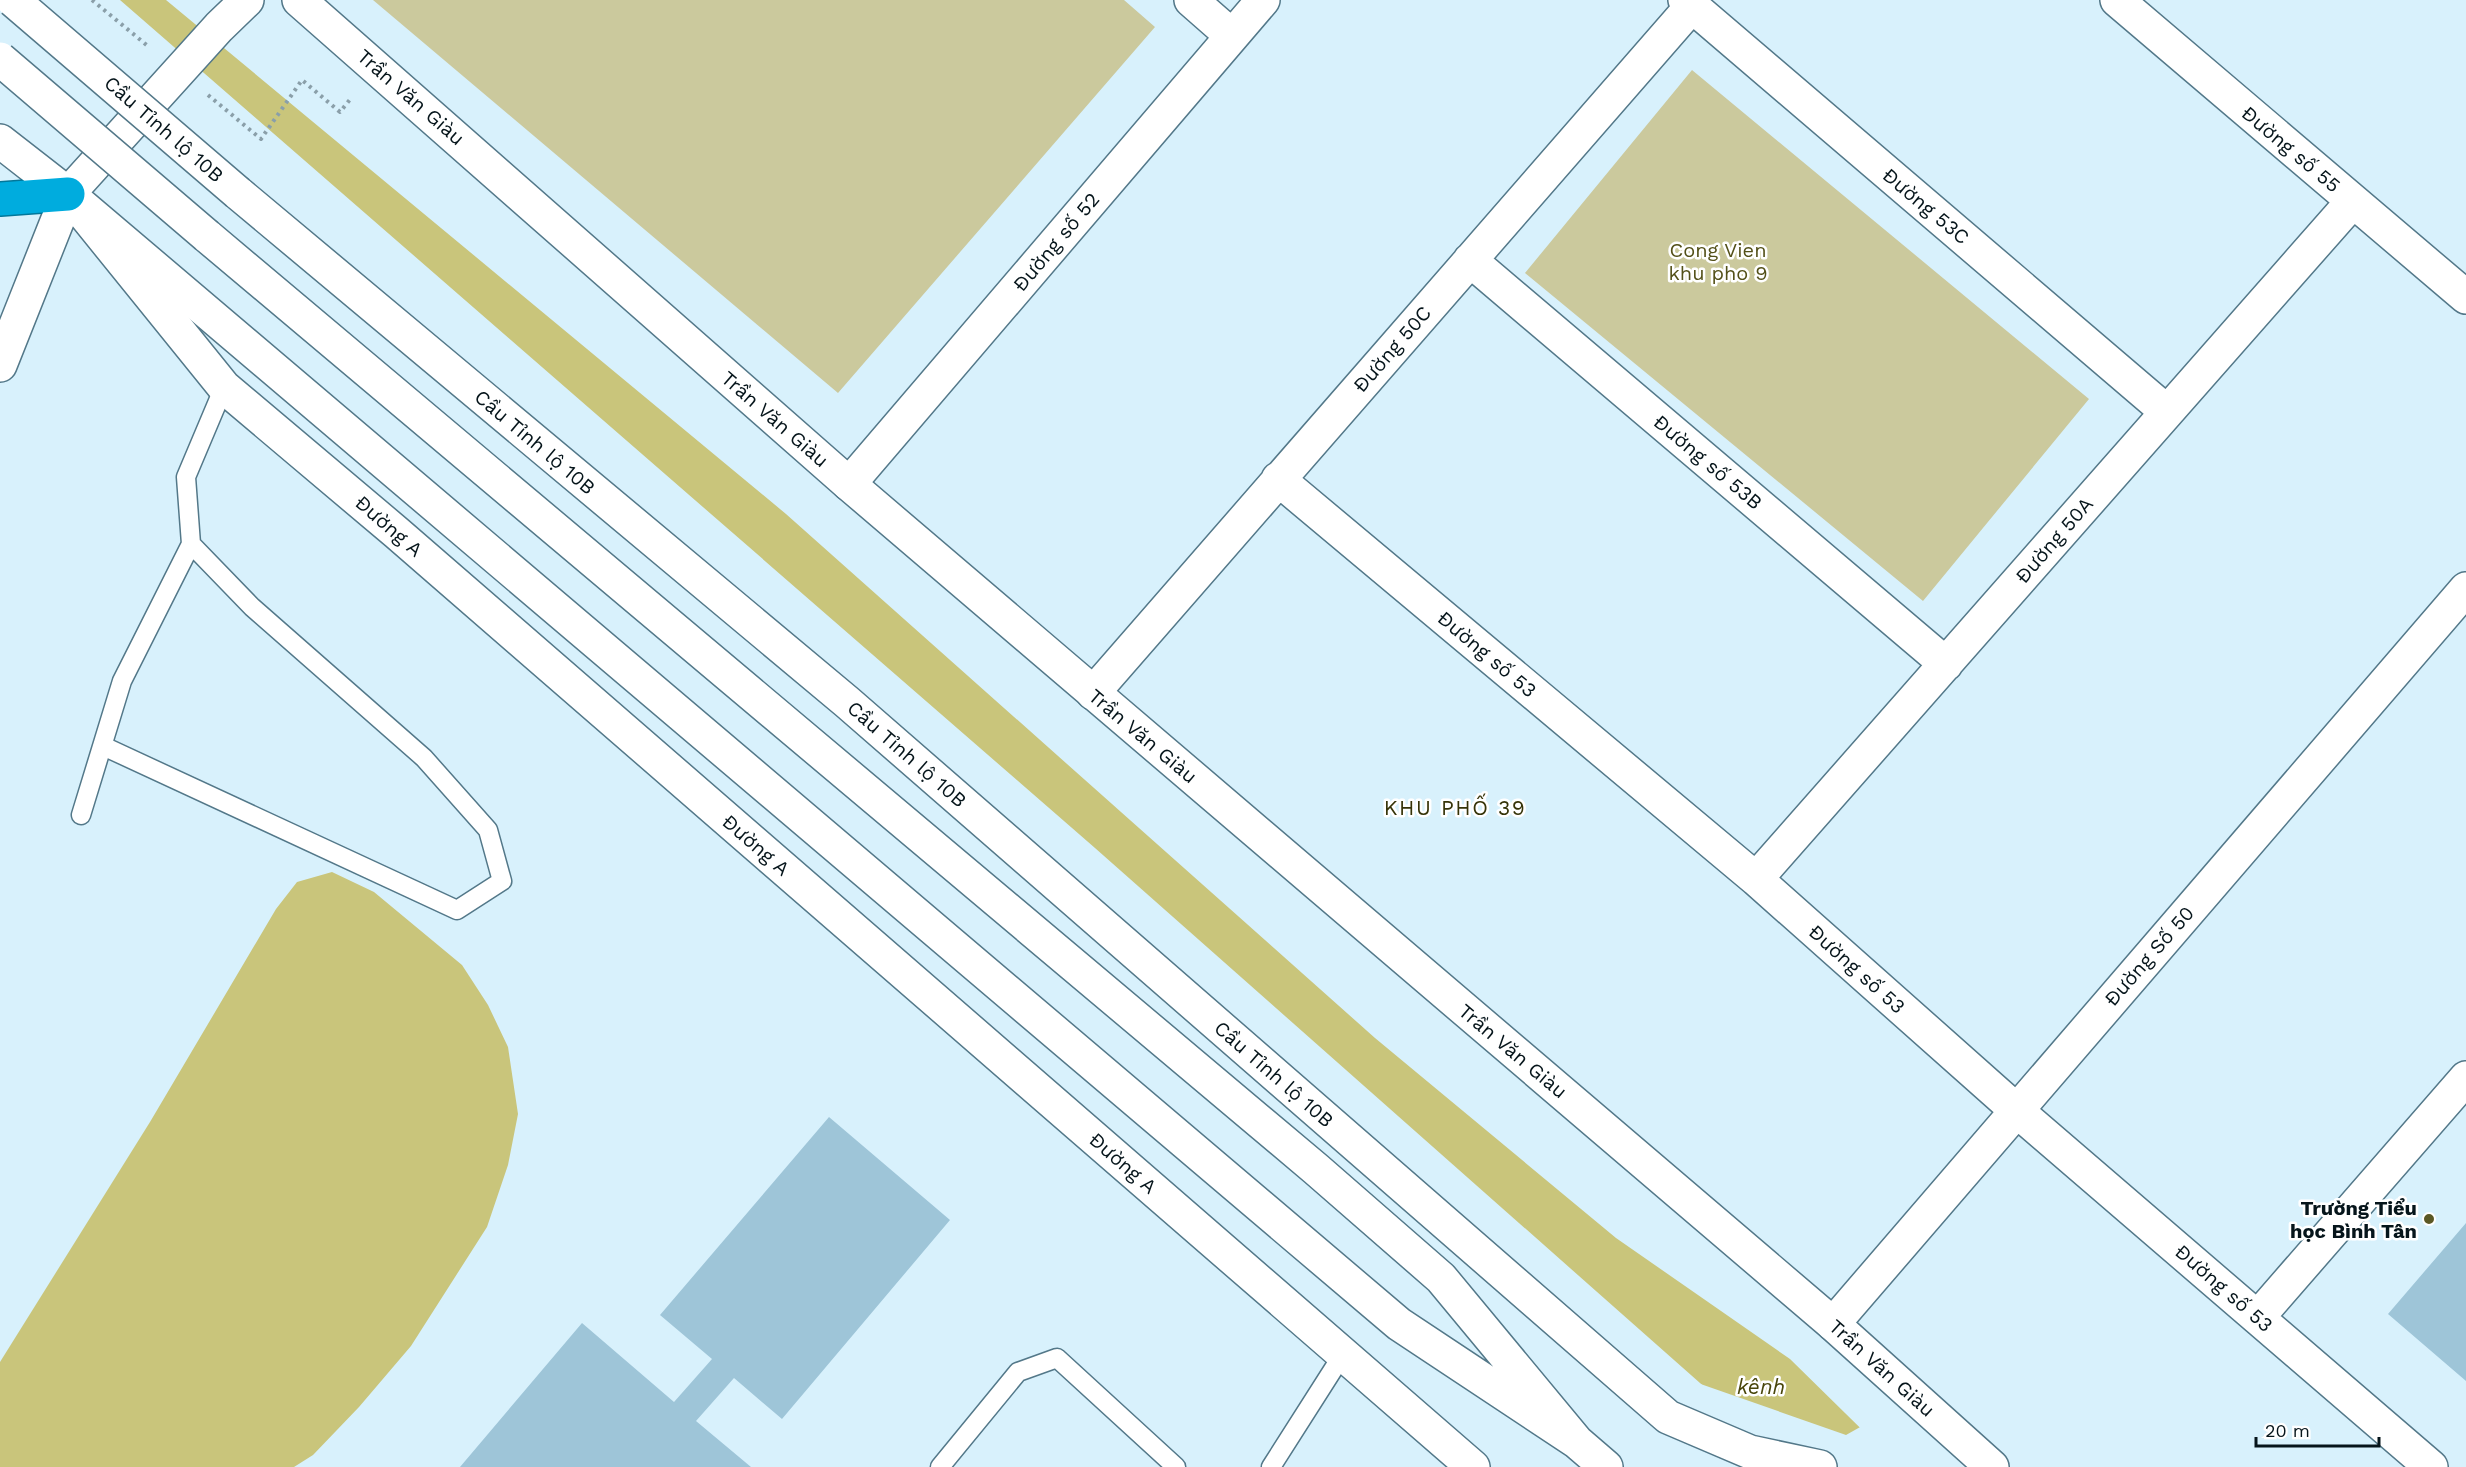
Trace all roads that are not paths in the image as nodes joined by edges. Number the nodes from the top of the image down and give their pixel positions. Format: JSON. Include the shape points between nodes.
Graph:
{"nodes":[{"id":1,"x":13,"y":0,"type":"edge"},
{"id":2,"x":247,"y":0,"type":"edge"},
{"id":3,"x":299,"y":0,"type":"edge"},
{"id":4,"x":1191,"y":0,"type":"edge"},
{"id":5,"x":1263,"y":0,"type":"edge"},
{"id":6,"x":2117,"y":0,"type":"edge"},
{"id":7,"x":1688,"y":3,"type":"edge"},
{"id":8,"x":1232,"y":36,"type":"junction"},
{"id":9,"x":0,"y":59,"type":"edge"},
{"id":10,"x":0,"y":141,"type":"edge"},
{"id":11,"x":68,"y":194,"type":"junction"},
{"id":12,"x":0,"y":200,"type":"edge"},
{"id":13,"x":2353,"y":201,"type":"junction"},
{"id":14,"x":1470,"y":260,"type":"junction"},
{"id":15,"x":2466,"y":297,"type":"edge"},
{"id":16,"x":0,"y":365,"type":"edge"},
{"id":17,"x":224,"y":387,"type":"junction"},
{"id":18,"x":2167,"y":412,"type":"junction"},
{"id":19,"x":1278,"y":479,"type":"junction"},
{"id":20,"x":849,"y":484,"type":"junction"},
{"id":21,"x":191,"y":544,"type":"junction"},
{"id":22,"x":2466,"y":589,"type":"edge"},
{"id":23,"x":1946,"y":664,"type":"junction"},
{"id":24,"x":1093,"y":693,"type":"junction"},
{"id":25,"x":103,"y":746,"type":"junction"},
{"id":26,"x":81,"y":815,"type":"dead end"},
{"id":27,"x":1756,"y":879,"type":"junction"},
{"id":28,"x":2466,"y":1078,"type":"edge"},
{"id":29,"x":2016,"y":1110,"type":"junction"},
{"id":30,"x":2258,"y":1317,"type":"junction"},
{"id":31,"x":1833,"y":1324,"type":"junction"},
{"id":32,"x":1343,"y":1354,"type":"junction"},
{"id":33,"x":1568,"y":1431,"type":"junction"},
{"id":34,"x":940,"y":1467,"type":"edge"},
{"id":35,"x":1176,"y":1467,"type":"edge"},
{"id":36,"x":1271,"y":1467,"type":"edge"},
{"id":37,"x":1473,"y":1467,"type":"edge"},
{"id":38,"x":1606,"y":1467,"type":"edge"},
{"id":39,"x":1820,"y":1467,"type":"edge"},
{"id":40,"x":1992,"y":1467,"type":"edge"},
{"id":41,"x":2431,"y":1467,"type":"edge"}],
"edges":[{"from":1,"to":39,"type":"street","name":"Cầu Tỉnh lộ 10B","bridge":true,"via":[[256,209],[856,710],[1668,1417],[1750,1452]]},
{"from":2,"to":11,"type":"street","bridge":true},
{"from":3,"to":20,"type":"street","name":"Trần Văn Giàu"},
{"from":4,"to":8,"type":"street"},
{"from":5,"to":8,"type":"street","name":"Đường số 52"},
{"from":6,"to":13,"type":"street","name":"Đường số 55"},
{"from":7,"to":14,"type":"street","name":"Đường 50C"},
{"from":7,"to":18,"type":"street","name":"Đường 53C"},
{"from":8,"to":20,"type":"street","name":"Đường số 52"},
{"from":9,"to":33,"type":"street","bridge":true,"via":[[1441,1278]]},
{"from":10,"to":11,"type":"street"},
{"from":11,"to":12,"type":"highway"},
{"from":11,"to":16,"type":"street"},
{"from":11,"to":17,"type":"street","name":"Đường A"},
{"from":11,"to":33,"type":"street","via":[[1399,1324]]},
{"from":13,"to":15,"type":"street","name":"Đường số 55"},
{"from":13,"to":18,"type":"street","name":"Đường 50A"},
{"from":14,"to":19,"type":"street","name":"Đường 50C"},
{"from":14,"to":23,"type":"street","name":"Đường số 53B"},
{"from":17,"to":21,"type":"lane","via":[[186,477]]},
{"from":17,"to":32,"type":"street","name":"Đường A"},
{"from":18,"to":23,"type":"street","name":"Đường 50A"},
{"from":19,"to":24,"type":"street","name":"Đường 50C"},
{"from":19,"to":27,"type":"street","name":"Đường số 53"},
{"from":20,"to":24,"type":"street","name":"Trần Văn Giàu"},
{"from":21,"to":25,"type":"lane","via":[[122,681]]},
{"from":21,"to":25,"type":"lane","via":[[252,607],[424,758],[488,830],[502,881],[457,910]]},
{"from":22,"to":29,"type":"street","name":"Đường Số 50"},
{"from":23,"to":27,"type":"street","name":"Đường 50A"},
{"from":24,"to":31,"type":"street","name":"Trần Văn Giàu"},
{"from":25,"to":26,"type":"lane"},
{"from":27,"to":29,"type":"street","name":"Đường số 53"},
{"from":28,"to":30,"type":"street"},
{"from":29,"to":30,"type":"street","name":"Đường số 53"},
{"from":29,"to":31,"type":"street","name":"Đường Số 50"},
{"from":30,"to":41,"type":"street","name":"Đường số 53"},
{"from":31,"to":40,"type":"street","name":"Trần Văn Giàu"},
{"from":32,"to":36,"type":"lane"},
{"from":32,"to":37,"type":"street","name":"Đường A"},
{"from":33,"to":38,"type":"street"},
{"from":34,"to":35,"type":"lane","via":[[1018,1372],[1057,1358]]}]}
